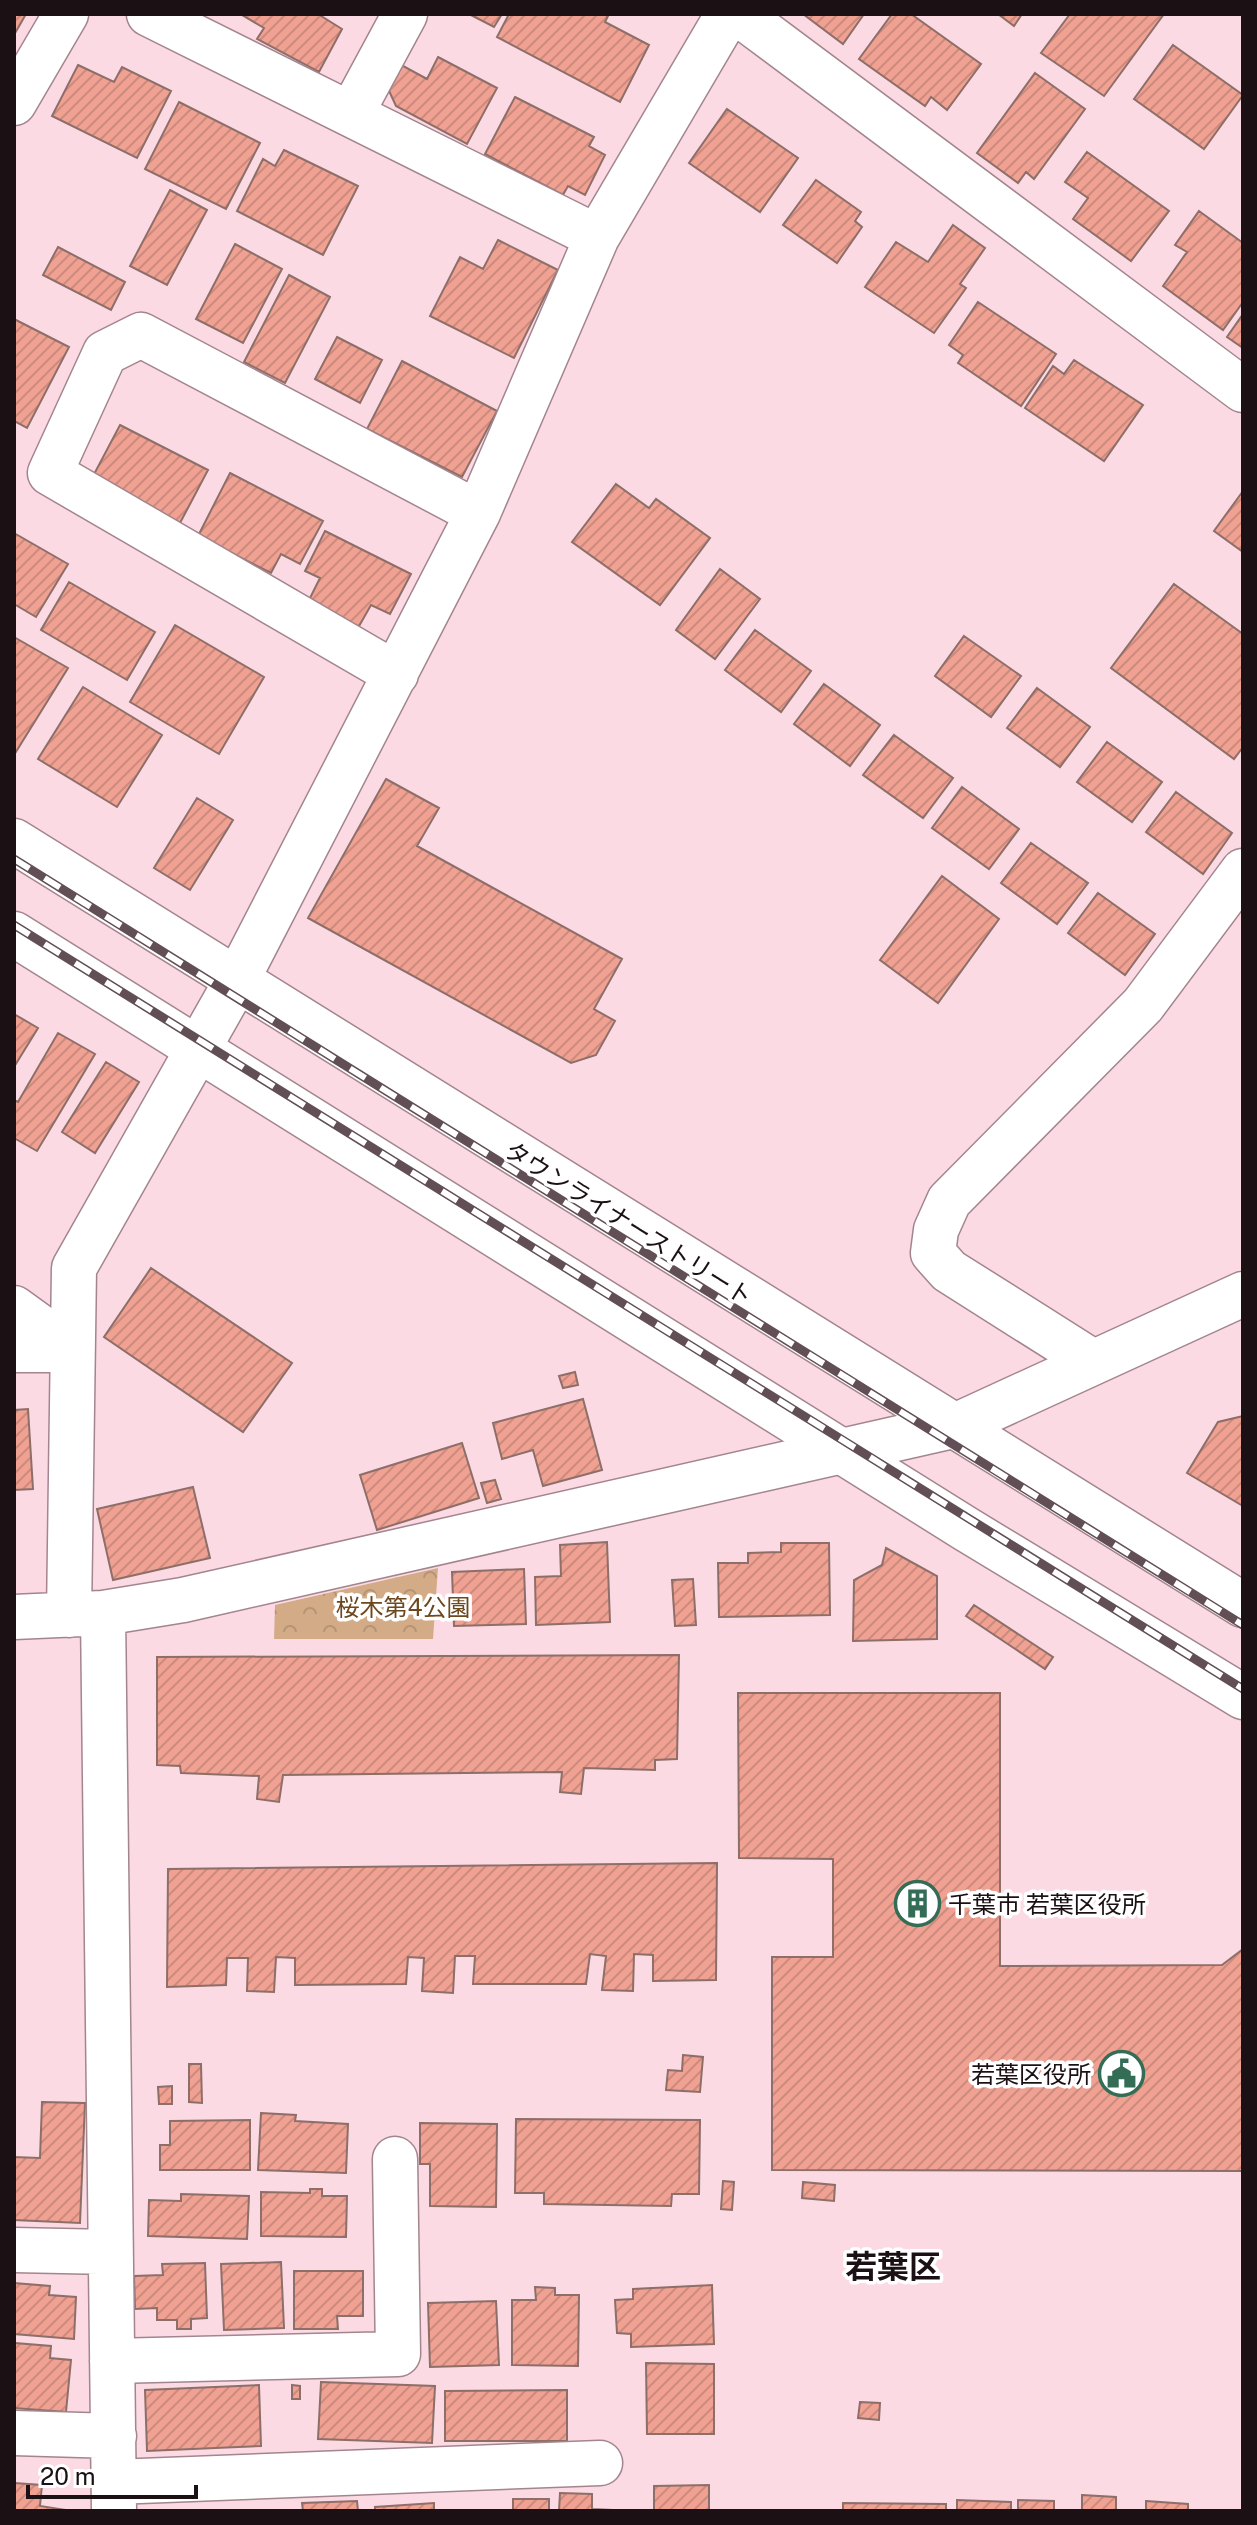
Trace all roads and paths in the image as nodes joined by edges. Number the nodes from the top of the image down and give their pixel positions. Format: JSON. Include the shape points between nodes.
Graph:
{"nodes":[{"id":1,"x":66,"y":14,"type":"edge"},
{"id":2,"x":149,"y":14,"type":"edge"},
{"id":3,"x":405,"y":14,"type":"edge"},
{"id":4,"x":728,"y":14,"type":"edge"},
{"id":5,"x":739,"y":14,"type":"edge"},
{"id":6,"x":14,"y":103,"type":"edge"},
{"id":7,"x":351,"y":114,"type":"junction"},
{"id":8,"x":597,"y":237,"type":"junction"},
{"id":9,"x":1243,"y":390,"type":"edge"},
{"id":10,"x":478,"y":513,"type":"junction"},
{"id":11,"x":396,"y":674,"type":"junction"},
{"id":12,"x":14,"y":841,"type":"edge"},
{"id":13,"x":1243,"y":871,"type":"edge"},
{"id":14,"x":14,"y":934,"type":"edge"},
{"id":15,"x":237,"y":980,"type":"junction"},
{"id":16,"x":199,"y":1049,"type":"junction"},
{"id":17,"x":1243,"y":1294,"type":"edge"},
{"id":18,"x":14,"y":1308,"type":"edge"},
{"id":19,"x":14,"y":1350,"type":"edge"},
{"id":20,"x":72,"y":1350,"type":"junction"},
{"id":21,"x":1093,"y":1362,"type":"junction"},
{"id":22,"x":957,"y":1425,"type":"junction"},
{"id":23,"x":841,"y":1450,"type":"junction"},
{"id":24,"x":1243,"y":1605,"type":"edge"},
{"id":25,"x":86,"y":1614,"type":"junction"},
{"id":26,"x":14,"y":1617,"type":"edge"},
{"id":27,"x":1243,"y":1697,"type":"edge"},
{"id":28,"x":395,"y":2159,"type":"dead end"},
{"id":29,"x":14,"y":2250,"type":"edge"},
{"id":30,"x":110,"y":2252,"type":"junction"},
{"id":31,"x":112,"y":2361,"type":"junction"},
{"id":32,"x":14,"y":2433,"type":"edge"},
{"id":33,"x":114,"y":2436,"type":"junction"},
{"id":34,"x":600,"y":2463,"type":"dead end"},
{"id":35,"x":114,"y":2496,"type":"edge"}],
"edges":[{"from":1,"to":6,"type":"street"},
{"from":2,"to":7,"type":"street"},
{"from":3,"to":7,"type":"street"},
{"from":4,"to":8,"type":"street"},
{"from":5,"to":9,"type":"street"},
{"from":7,"to":8,"type":"street"},
{"from":8,"to":10,"type":"street"},
{"from":10,"to":11,"type":"street"},
{"from":10,"to":11,"type":"street","via":[[141,335],[105,353],[50,473]]},
{"from":11,"to":15,"type":"street"},
{"from":12,"to":15,"type":"street","name":"タウンライナーストリート"},
{"from":13,"to":21,"type":"street","via":[[1143,1005],[949,1201],[936,1230],[933,1253],[949,1271]]},
{"from":14,"to":16,"type":"street"},
{"from":15,"to":16,"type":"street"},
{"from":15,"to":22,"type":"street","name":"タウンライナーストリート"},
{"from":16,"to":20,"type":"street","via":[[74,1268]]},
{"from":16,"to":23,"type":"street"},
{"from":17,"to":21,"type":"street"},
{"from":18,"to":20,"type":"street"},
{"from":19,"to":20,"type":"street"},
{"from":20,"to":25,"type":"street"},
{"from":21,"to":22,"type":"street"},
{"from":22,"to":23,"type":"street"},
{"from":22,"to":24,"type":"street","name":"タウンライナーストリート"},
{"from":23,"to":25,"type":"street","via":[[183,1600]]},
{"from":23,"to":27,"type":"street"},
{"from":25,"to":26,"type":"street"},
{"from":25,"to":30,"type":"street"},
{"from":28,"to":31,"type":"street","via":[[398,2354]]},
{"from":29,"to":30,"type":"street"},
{"from":30,"to":31,"type":"street"},
{"from":31,"to":33,"type":"street"},
{"from":32,"to":33,"type":"street"},
{"from":33,"to":35,"type":"street"},
{"from":34,"to":35,"type":"street"}]}
